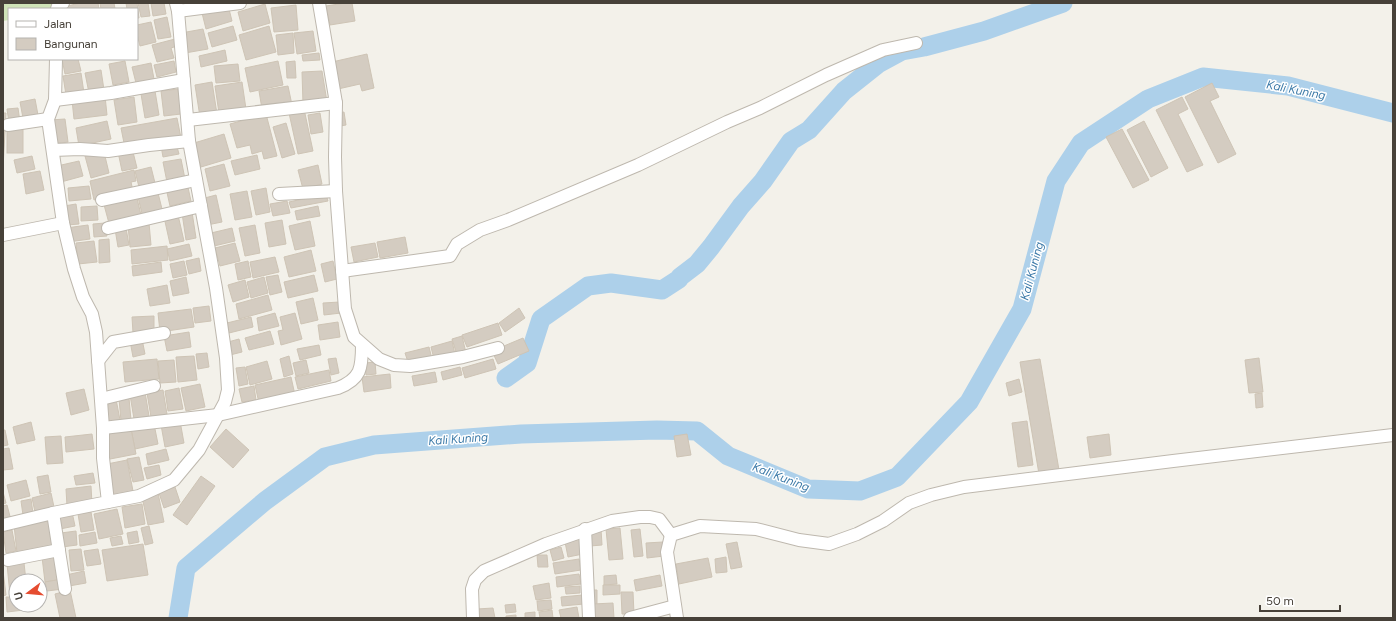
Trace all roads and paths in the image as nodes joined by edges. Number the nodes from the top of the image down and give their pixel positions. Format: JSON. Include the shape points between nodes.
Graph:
{"nodes":[{"id":1,"x":240,"y":3,"type":"edge"},
{"id":2,"x":319,"y":3,"type":"edge"},
{"id":3,"x":177,"y":7,"type":"edge"},
{"id":4,"x":916,"y":43,"type":"dead end"},
{"id":5,"x":56,"y":60,"type":"edge"},
{"id":6,"x":184,"y":80,"type":"junction"},
{"id":7,"x":55,"y":100,"type":"junction"},
{"id":8,"x":336,"y":103,"type":"junction"},
{"id":9,"x":48,"y":119,"type":"junction"},
{"id":10,"x":188,"y":120,"type":"junction"},
{"id":11,"x":8,"y":124,"type":"dead end"},
{"id":12,"x":190,"y":140,"type":"junction"},
{"id":13,"x":53,"y":150,"type":"junction"},
{"id":14,"x":196,"y":180,"type":"junction"},
{"id":15,"x":336,"y":191,"type":"junction"},
{"id":16,"x":279,"y":194,"type":"dead end"},
{"id":17,"x":102,"y":200,"type":"dead end"},
{"id":18,"x":201,"y":206,"type":"junction"},
{"id":19,"x":63,"y":223,"type":"junction"},
{"id":20,"x":108,"y":228,"type":"dead end"},
{"id":21,"x":3,"y":235,"type":"edge"},
{"id":22,"x":342,"y":271,"type":"junction"},
{"id":23,"x":164,"y":333,"type":"dead end"},
{"id":24,"x":362,"y":345,"type":"junction"},
{"id":25,"x":498,"y":348,"type":"dead end"},
{"id":26,"x":98,"y":361,"type":"junction"},
{"id":27,"x":154,"y":386,"type":"dead end"},
{"id":28,"x":101,"y":399,"type":"junction"},
{"id":29,"x":218,"y":414,"type":"junction"},
{"id":30,"x":102,"y":428,"type":"junction"},
{"id":31,"x":1393,"y":435,"type":"edge"},
{"id":32,"x":108,"y":502,"type":"junction"},
{"id":33,"x":53,"y":513,"type":"junction"},
{"id":34,"x":3,"y":525,"type":"edge"},
{"id":35,"x":585,"y":529,"type":"junction"},
{"id":36,"x":671,"y":534,"type":"junction"},
{"id":37,"x":59,"y":550,"type":"junction"},
{"id":38,"x":8,"y":560,"type":"dead end"},
{"id":39,"x":65,"y":589,"type":"dead end"},
{"id":40,"x":676,"y":612,"type":"edge"},
{"id":41,"x":473,"y":618,"type":"edge"},
{"id":42,"x":589,"y":618,"type":"edge"},
{"id":43,"x":630,"y":618,"type":"edge"}],
"edges":[{"from":1,"to":3,"type":"street"},
{"from":2,"to":8,"type":"street"},
{"from":3,"to":6,"type":"street"},
{"from":4,"to":22,"type":"street","via":[[883,50],[638,165],[480,230],[457,244],[450,256]]},
{"from":5,"to":7,"type":"street"},
{"from":6,"to":7,"type":"street"},
{"from":6,"to":10,"type":"street"},
{"from":7,"to":9,"type":"street"},
{"from":8,"to":10,"type":"street"},
{"from":8,"to":15,"type":"street"},
{"from":9,"to":11,"type":"street"},
{"from":9,"to":13,"type":"street"},
{"from":10,"to":12,"type":"street"},
{"from":12,"to":13,"type":"street","via":[[108,151]]},
{"from":12,"to":14,"type":"street"},
{"from":13,"to":19,"type":"street"},
{"from":14,"to":17,"type":"street"},
{"from":14,"to":18,"type":"street"},
{"from":15,"to":16,"type":"street"},
{"from":15,"to":22,"type":"street"},
{"from":18,"to":20,"type":"street"},
{"from":18,"to":29,"type":"street","via":[[226,358],[228,390],[226,402]]},
{"from":19,"to":21,"type":"street"},
{"from":19,"to":26,"type":"street","via":[[74,269],[83,297],[92,314]]},
{"from":22,"to":24,"type":"street","via":[[349,325],[354,337]]},
{"from":23,"to":26,"type":"street","via":[[113,342]]},
{"from":24,"to":25,"type":"street","via":[[379,359],[394,365],[410,366]]},
{"from":24,"to":29,"type":"street","via":[[362,358],[357,376],[349,384]]},
{"from":26,"to":28,"type":"street"},
{"from":27,"to":28,"type":"street"},
{"from":28,"to":30,"type":"street"},
{"from":29,"to":30,"type":"street"},
{"from":29,"to":32,"type":"street","via":[[199,450],[174,480],[139,496]]},
{"from":30,"to":32,"type":"street"},
{"from":31,"to":36,"type":"street","via":[[964,487],[909,503],[883,521],[829,544],[799,540],[756,528],[700,526]]},
{"from":32,"to":33,"type":"street"},
{"from":33,"to":34,"type":"street"},
{"from":33,"to":37,"type":"street"},
{"from":35,"to":36,"type":"street","via":[[612,520],[640,516],[658,519]]},
{"from":35,"to":41,"type":"street","via":[[484,571],[475,580],[472,589]]},
{"from":35,"to":42,"type":"street"},
{"from":36,"to":40,"type":"street","via":[[667,552]]},
{"from":37,"to":38,"type":"street"},
{"from":37,"to":39,"type":"street"},
{"from":40,"to":43,"type":"street"}]}
